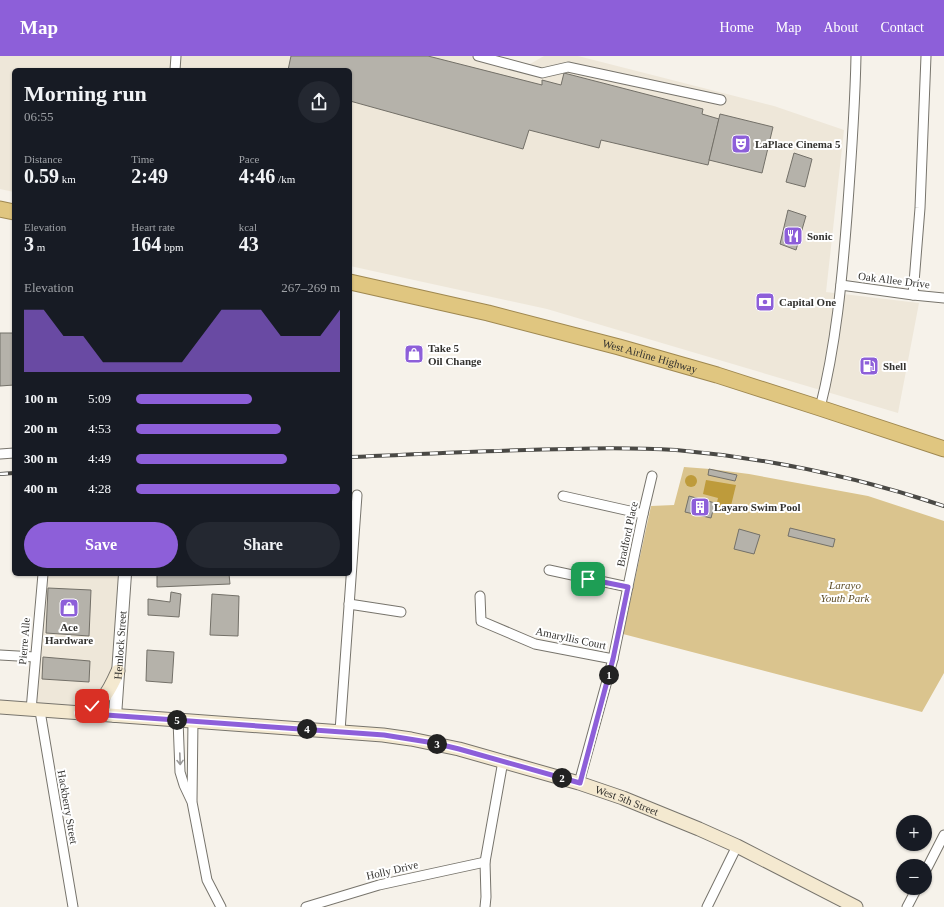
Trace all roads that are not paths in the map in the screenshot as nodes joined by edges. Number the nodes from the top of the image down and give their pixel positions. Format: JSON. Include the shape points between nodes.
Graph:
{"nodes":[{"id":1,"x":176,"y":56,"type":"edge"},
{"id":2,"x":478,"y":56,"type":"edge"},
{"id":3,"x":856,"y":56,"type":"edge"},
{"id":4,"x":926,"y":56,"type":"edge"},
{"id":5,"x":175,"y":68,"type":"edge"},
{"id":6,"x":720,"y":100,"type":"dead end"},
{"id":7,"x":0,"y":209,"type":"edge"},
{"id":8,"x":12,"y":212,"type":"edge"},
{"id":9,"x":352,"y":282,"type":"edge"},
{"id":10,"x":841,"y":285,"type":"junction"},
{"id":11,"x":913,"y":295,"type":"junction"},
{"id":12,"x":944,"y":298,"type":"edge"},
{"id":13,"x":820,"y":408,"type":"junction"},
{"id":14,"x":944,"y":449,"type":"edge"},
{"id":15,"x":12,"y":453,"type":"edge"},
{"id":16,"x":0,"y":454,"type":"edge"},
{"id":17,"x":652,"y":476,"type":"dead end"},
{"id":18,"x":357,"y":495,"type":"dead end"},
{"id":19,"x":563,"y":496,"type":"dead end"},
{"id":20,"x":643,"y":514,"type":"junction"},
{"id":21,"x":352,"y":563,"type":"edge"},
{"id":22,"x":549,"y":570,"type":"dead end"},
{"id":23,"x":43,"y":576,"type":"edge"},
{"id":24,"x":125,"y":576,"type":"edge"},
{"id":25,"x":351,"y":576,"type":"edge"},
{"id":26,"x":628,"y":587,"type":"junction"},
{"id":27,"x":480,"y":596,"type":"dead end"},
{"id":28,"x":349,"y":604,"type":"junction"},
{"id":29,"x":401,"y":612,"type":"dead end"},
{"id":30,"x":0,"y":655,"type":"edge"},
{"id":31,"x":35,"y":657,"type":"junction"},
{"id":32,"x":613,"y":659,"type":"junction"},
{"id":33,"x":118,"y":671,"type":"junction"},
{"id":34,"x":0,"y":707,"type":"edge"},
{"id":35,"x":36,"y":710,"type":"junction"},
{"id":36,"x":78,"y":713,"type":"junction"},
{"id":37,"x":115,"y":716,"type":"junction"},
{"id":38,"x":178,"y":720,"type":"junction"},
{"id":39,"x":193,"y":720,"type":"junction"},
{"id":40,"x":340,"y":731,"type":"junction"},
{"id":41,"x":503,"y":761,"type":"junction"},
{"id":42,"x":580,"y":783,"type":"junction"},
{"id":43,"x":192,"y":802,"type":"junction"},
{"id":44,"x":944,"y":835,"type":"edge"},
{"id":45,"x":737,"y":846,"type":"junction"},
{"id":46,"x":932,"y":859,"type":"edge"},
{"id":47,"x":486,"y":862,"type":"junction"},
{"id":48,"x":913,"y":895,"type":"edge"},
{"id":49,"x":848,"y":905,"type":"edge"},
{"id":50,"x":73,"y":907,"type":"edge"},
{"id":51,"x":221,"y":907,"type":"edge"},
{"id":52,"x":306,"y":907,"type":"edge"},
{"id":53,"x":485,"y":907,"type":"edge"},
{"id":54,"x":707,"y":907,"type":"edge"},
{"id":55,"x":907,"y":907,"type":"edge"}],
"edges":[{"from":1,"to":5,"type":"street"},
{"from":2,"to":6,"type":"street","via":[[542,73],[568,67]]},
{"from":3,"to":10,"type":"street","via":[[856,99]]},
{"from":4,"to":11,"type":"street","via":[[920,208]]},
{"from":7,"to":8,"type":"highway"},
{"from":9,"to":13,"type":"highway","name":"West Airline Highway","via":[[488,313],[619,347]]},
{"from":10,"to":11,"type":"street","name":"Oak Allee Drive"},
{"from":10,"to":13,"type":"street","via":[[827,380]]},
{"from":11,"to":12,"type":"street","name":"Oak Allee Drive"},
{"from":13,"to":14,"type":"highway","name":"West Airline Highway"},
{"from":15,"to":16,"type":"street"},
{"from":17,"to":20,"type":"street","name":"Bradford Place"},
{"from":18,"to":21,"type":"street"},
{"from":19,"to":20,"type":"street"},
{"from":20,"to":26,"type":"street","name":"Bradford Place"},
{"from":22,"to":26,"type":"street"},
{"from":23,"to":31,"type":"street","name":"Pierre Alle"},
{"from":24,"to":33,"type":"street","name":"Hemlock Street"},
{"from":25,"to":28,"type":"street"},
{"from":26,"to":32,"type":"street","name":"Bradford Place"},
{"from":27,"to":32,"type":"street","name":"Amaryllis Court","via":[[481,621],[535,644]]},
{"from":28,"to":29,"type":"street"},
{"from":28,"to":40,"type":"street"},
{"from":30,"to":31,"type":"street"},
{"from":31,"to":35,"type":"street","name":"Pierre Alle"},
{"from":32,"to":42,"type":"street","name":"Bradford Place"},
{"from":33,"to":36,"type":"main road","via":[[101,701]]},
{"from":33,"to":37,"type":"street","name":"Hemlock Street"},
{"from":34,"to":35,"type":"main road","name":"West 5th Street"},
{"from":35,"to":36,"type":"main road","name":"West 5th Street"},
{"from":35,"to":50,"type":"street","name":"Hackberry Street"},
{"from":36,"to":37,"type":"main road","name":"West 5th Street"},
{"from":37,"to":38,"type":"main road","name":"West 5th Street"},
{"from":38,"to":39,"type":"main road","name":"West 5th Street"},
{"from":38,"to":43,"type":"street","one_way":true,"via":[[180,772]]},
{"from":39,"to":40,"type":"main road","name":"West 5th Street"},
{"from":39,"to":43,"type":"street"},
{"from":40,"to":41,"type":"main road","name":"West 5th Street","via":[[411,739]]},
{"from":41,"to":42,"type":"main road","name":"West 5th Street"},
{"from":41,"to":47,"type":"street"},
{"from":42,"to":45,"type":"main road","name":"West 5th Street","via":[[661,813]]},
{"from":43,"to":51,"type":"street","via":[[207,880]]},
{"from":44,"to":46,"type":"street"},
{"from":45,"to":49,"type":"main road","name":"West 5th Street"},
{"from":45,"to":54,"type":"street"},
{"from":47,"to":52,"type":"street","name":"Holly Drive","via":[[379,884]]},
{"from":47,"to":53,"type":"street"},
{"from":48,"to":55,"type":"street"}]}
